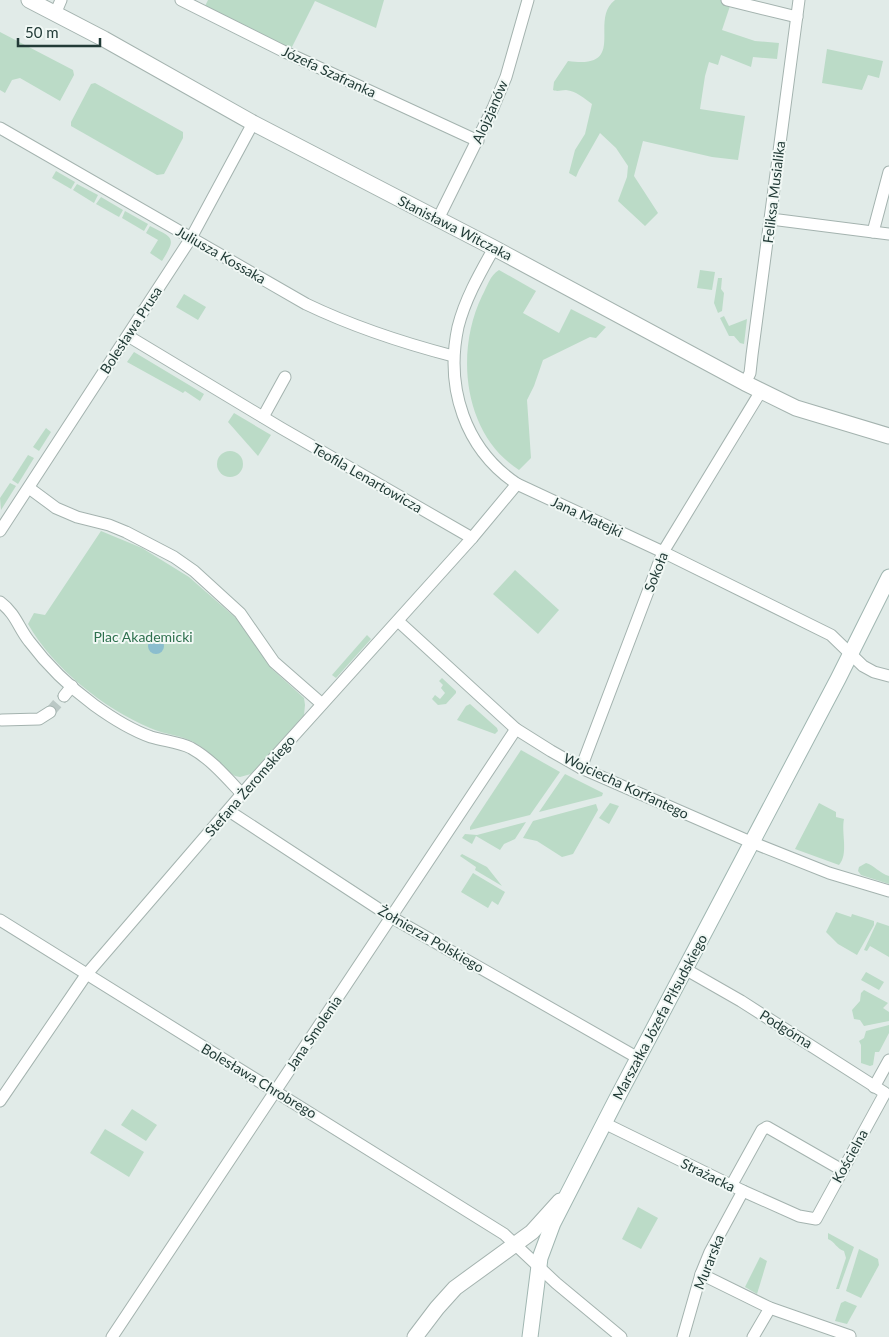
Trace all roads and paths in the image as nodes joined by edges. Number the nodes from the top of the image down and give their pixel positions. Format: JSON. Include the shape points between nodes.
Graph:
{"nodes":[{"id":1,"x":29,"y":0,"type":"edge"},
{"id":2,"x":181,"y":0,"type":"edge"},
{"id":3,"x":528,"y":0,"type":"edge"},
{"id":4,"x":727,"y":0,"type":"edge"},
{"id":5,"x":799,"y":0,"type":"edge"},
{"id":6,"x":58,"y":7,"type":"edge"},
{"id":7,"x":797,"y":17,"type":"junction"},
{"id":8,"x":253,"y":123,"type":"junction"},
{"id":9,"x":0,"y":128,"type":"edge"},
{"id":10,"x":478,"y":141,"type":"junction"},
{"id":11,"x":889,"y":172,"type":"edge"},
{"id":12,"x":438,"y":219,"type":"junction"},
{"id":13,"x":771,"y":219,"type":"junction"},
{"id":14,"x":873,"y":232,"type":"junction"},
{"id":15,"x":889,"y":234,"type":"edge"},
{"id":16,"x":191,"y":238,"type":"junction"},
{"id":17,"x":494,"y":248,"type":"junction"},
{"id":18,"x":128,"y":336,"type":"junction"},
{"id":19,"x":453,"y":356,"type":"junction"},
{"id":20,"x":284,"y":377,"type":"dead end"},
{"id":21,"x":745,"y":383,"type":"junction"},
{"id":22,"x":761,"y":391,"type":"junction"},
{"id":23,"x":263,"y":417,"type":"junction"},
{"id":24,"x":889,"y":436,"type":"edge"},
{"id":25,"x":518,"y":484,"type":"junction"},
{"id":26,"x":29,"y":488,"type":"junction"},
{"id":27,"x":0,"y":530,"type":"edge"},
{"id":28,"x":472,"y":538,"type":"junction"},
{"id":29,"x":663,"y":552,"type":"junction"},
{"id":30,"x":889,"y":577,"type":"edge"},
{"id":31,"x":0,"y":602,"type":"edge"},
{"id":32,"x":398,"y":621,"type":"junction"},
{"id":33,"x":851,"y":654,"type":"junction"},
{"id":34,"x":889,"y":676,"type":"edge"},
{"id":35,"x":72,"y":686,"type":"junction"},
{"id":36,"x":64,"y":696,"type":"tunnel mouth"},
{"id":37,"x":322,"y":704,"type":"junction"},
{"id":38,"x":50,"y":712,"type":"tunnel mouth"},
{"id":39,"x":2,"y":720,"type":"dead end"},
{"id":40,"x":516,"y":729,"type":"junction"},
{"id":41,"x":582,"y":768,"type":"junction"},
{"id":42,"x":242,"y":794,"type":"junction"},
{"id":43,"x":229,"y":811,"type":"junction"},
{"id":44,"x":752,"y":842,"type":"junction"},
{"id":45,"x":889,"y":891,"type":"edge"},
{"id":46,"x":391,"y":917,"type":"junction"},
{"id":47,"x":0,"y":920,"type":"edge"},
{"id":48,"x":685,"y":969,"type":"junction"},
{"id":49,"x":86,"y":975,"type":"junction"},
{"id":50,"x":638,"y":1058,"type":"junction"},
{"id":51,"x":889,"y":1060,"type":"edge"},
{"id":52,"x":874,"y":1087,"type":"junction"},
{"id":53,"x":275,"y":1091,"type":"junction"},
{"id":54,"x":885,"y":1093,"type":"joint"},
{"id":55,"x":0,"y":1101,"type":"edge"},
{"id":56,"x":604,"y":1124,"type":"junction"},
{"id":57,"x":842,"y":1170,"type":"junction"},
{"id":58,"x":731,"y":1186,"type":"junction"},
{"id":59,"x":743,"y":1191,"type":"junction"},
{"id":60,"x":568,"y":1193,"type":"junction"},
{"id":61,"x":816,"y":1219,"type":"joint"},
{"id":62,"x":516,"y":1244,"type":"junction"},
{"id":63,"x":539,"y":1265,"type":"junction"},
{"id":64,"x":701,"y":1274,"type":"junction"},
{"id":65,"x":770,"y":1308,"type":"junction"},
{"id":66,"x":850,"y":1336,"type":"edge"},
{"id":67,"x":112,"y":1337,"type":"edge"},
{"id":68,"x":415,"y":1337,"type":"edge"},
{"id":69,"x":530,"y":1337,"type":"edge"},
{"id":70,"x":621,"y":1337,"type":"edge"},
{"id":71,"x":683,"y":1337,"type":"edge"},
{"id":72,"x":753,"y":1337,"type":"edge"}],
"edges":[{"from":1,"to":6,"type":"street","name":"Stanisława Witczaka"},
{"from":2,"to":10,"type":"street","name":"Józefa Szafranka"},
{"from":3,"to":10,"type":"street","name":"Alojzjanów","via":[[506,78]]},
{"from":4,"to":7,"type":"street"},
{"from":5,"to":7,"type":"street","name":"Feliksa Musialika"},
{"from":6,"to":8,"type":"street","name":"Stanisława Witczaka"},
{"from":7,"to":13,"type":"street","name":"Feliksa Musialika"},
{"from":8,"to":12,"type":"street","name":"Stanisława Witczaka"},
{"from":8,"to":16,"type":"street","name":"Bolesława Prusa"},
{"from":9,"to":16,"type":"street","name":"Juliusza Kossaka"},
{"from":10,"to":12,"type":"street","name":"Alojzjanów"},
{"from":11,"to":14,"type":"street"},
{"from":12,"to":17,"type":"street","name":"Stanisława Witczaka"},
{"from":13,"to":14,"type":"street"},
{"from":13,"to":21,"type":"street","name":"Feliksa Musialika","via":[[750,373]]},
{"from":14,"to":15,"type":"street"},
{"from":16,"to":18,"type":"street","name":"Bolesława Prusa"},
{"from":16,"to":19,"type":"street","name":"Juliusza Kossaka","via":[[337,319]]},
{"from":17,"to":19,"type":"street","name":"Jana Matejki","via":[[467,300]]},
{"from":17,"to":21,"type":"street","name":"Stanisława Witczaka"},
{"from":18,"to":23,"type":"street","name":"Teofila Lenartowicza"},
{"from":18,"to":26,"type":"street","name":"Bolesława Prusa"},
{"from":19,"to":25,"type":"street","name":"Jana Matejki","via":[[454,380],[474,440],[497,468]]},
{"from":20,"to":23,"type":"street"},
{"from":21,"to":22,"type":"street","name":"Stanisława Witczaka"},
{"from":22,"to":24,"type":"street","name":"Stanisława Witczaka","via":[[814,414]]},
{"from":22,"to":29,"type":"street","name":"Sokoła"},
{"from":23,"to":28,"type":"street","name":"Teofila Lenartowicza"},
{"from":25,"to":28,"type":"street","name":"Stefana Żeromskiego"},
{"from":25,"to":29,"type":"street","name":"Jana Matejki"},
{"from":26,"to":27,"type":"street","name":"Bolesława Prusa"},
{"from":26,"to":37,"type":"street","via":[[67,514],[110,525],[152,544],[181,562],[229,602],[274,662]]},
{"from":28,"to":32,"type":"street","name":"Stefana Żeromskiego"},
{"from":29,"to":33,"type":"street","name":"Jana Matejki","via":[[831,635]]},
{"from":29,"to":41,"type":"street","name":"Sokoła"},
{"from":30,"to":33,"type":"street","name":"Marszałka Józefa Piłsudskiego"},
{"from":31,"to":35,"type":"street","via":[[17,618],[28,640]]},
{"from":32,"to":37,"type":"street","name":"Stefana Żeromskiego"},
{"from":32,"to":40,"type":"street","name":"Wojciecha Korfantego"},
{"from":33,"to":34,"type":"street","name":"Jana Matejki","via":[[866,668]]},
{"from":33,"to":44,"type":"street","name":"Marszałka Józefa Piłsudskiego"},
{"from":35,"to":36,"type":"street"},
{"from":35,"to":42,"type":"street","via":[[94,705],[134,730],[199,753]]},
{"from":37,"to":42,"type":"street","name":"Stefana Żeromskiego"},
{"from":38,"to":39,"type":"street","via":[[39,719]]},
{"from":40,"to":41,"type":"street","name":"Wojciecha Korfantego"},
{"from":40,"to":46,"type":"street","name":"Jana Smolenia"},
{"from":41,"to":44,"type":"street","name":"Wojciecha Korfantego"},
{"from":42,"to":43,"type":"street","name":"Stefana Żeromskiego"},
{"from":43,"to":46,"type":"street","name":"Żołnierza Polskiego"},
{"from":43,"to":49,"type":"street","name":"Stefana Żeromskiego"},
{"from":44,"to":45,"type":"street","name":"Wojciecha Korfantego","via":[[829,873]]},
{"from":44,"to":48,"type":"street","name":"Marszałka Józefa Piłsudskiego"},
{"from":46,"to":50,"type":"street","name":"Żołnierza Polskiego"},
{"from":46,"to":53,"type":"street","name":"Jana Smolenia"},
{"from":47,"to":49,"type":"street","name":"Bolesława Chrobrego"},
{"from":48,"to":50,"type":"street","name":"Marszałka Józefa Piłsudskiego"},
{"from":48,"to":52,"type":"street","name":"Podgórna","via":[[742,1001]]},
{"from":49,"to":53,"type":"street","name":"Bolesława Chrobrego"},
{"from":49,"to":55,"type":"street","name":"Stefana Żeromskiego"},
{"from":50,"to":56,"type":"street","name":"Marszałka Józefa Piłsudskiego"},
{"from":51,"to":52,"type":"street"},
{"from":52,"to":54,"type":"street","name":"Podgórna"},
{"from":53,"to":62,"type":"street","name":"Bolesława Chrobrego"},
{"from":53,"to":67,"type":"street","name":"Jana Smolenia"},
{"from":54,"to":57,"type":"street","name":"Kościelna"},
{"from":56,"to":58,"type":"street","name":"Strażacka"},
{"from":56,"to":60,"type":"street","name":"Marszałka Józefa Piłsudskiego"},
{"from":57,"to":58,"type":"street","via":[[765,1127]]},
{"from":57,"to":61,"type":"street","name":"Kościelna"},
{"from":58,"to":59,"type":"street","name":"Strażacka"},
{"from":59,"to":61,"type":"street","name":"Strażacka","via":[[799,1216]]},
{"from":59,"to":64,"type":"street","name":"Murarska"},
{"from":60,"to":62,"type":"street","name":"Marszałka Józefa Piłsudskiego","via":[[545,1220]]},
{"from":60,"to":63,"type":"street"},
{"from":62,"to":63,"type":"street","name":"Bolesława Chrobrego"},
{"from":62,"to":68,"type":"street","name":"Marszałka Józefa Piłsudskiego","via":[[456,1288]]},
{"from":63,"to":69,"type":"street"},
{"from":63,"to":70,"type":"street","name":"Bolesława Chrobrego"},
{"from":64,"to":65,"type":"street"},
{"from":64,"to":71,"type":"street","name":"Murarska"},
{"from":65,"to":66,"type":"street"},
{"from":65,"to":72,"type":"street"}]}
